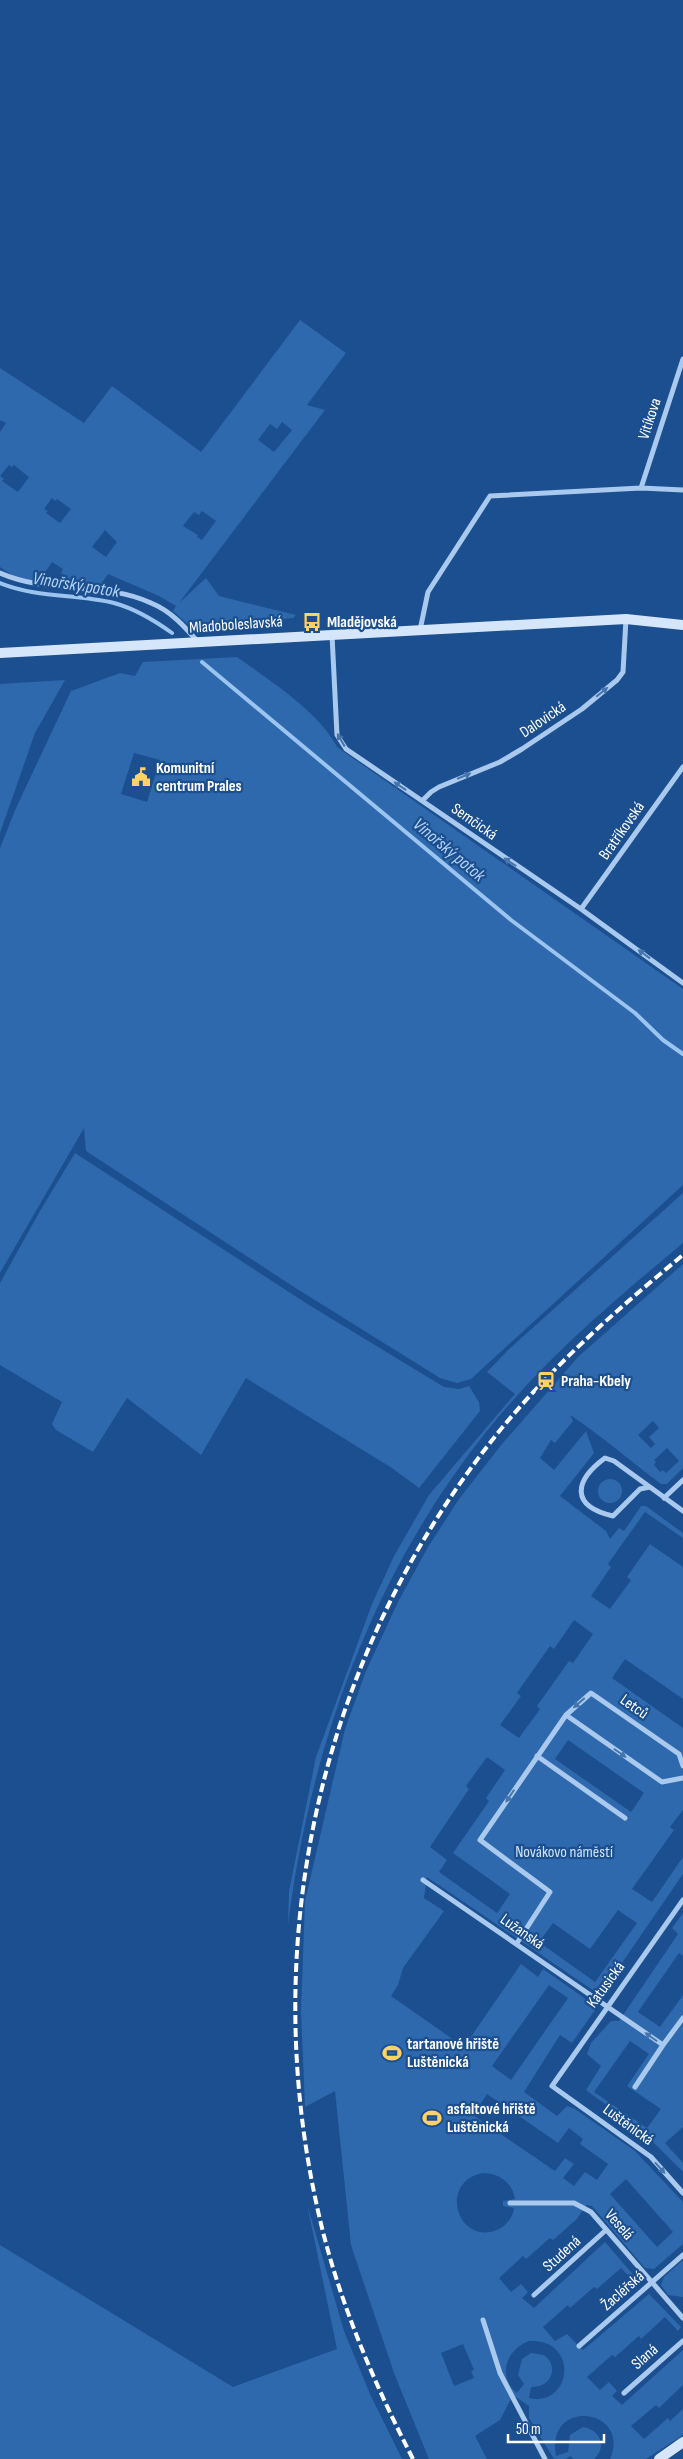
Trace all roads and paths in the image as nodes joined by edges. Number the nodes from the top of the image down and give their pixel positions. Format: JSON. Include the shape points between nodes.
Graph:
{"nodes":[{"id":1,"x":683,"y":359,"type":"edge"},
{"id":2,"x":641,"y":488,"type":"junction"},
{"id":3,"x":683,"y":490,"type":"edge"},
{"id":4,"x":0,"y":573,"type":"edge"},
{"id":5,"x":626,"y":619,"type":"junction"},
{"id":6,"x":683,"y":625,"type":"edge"},
{"id":7,"x":420,"y":630,"type":"junction"},
{"id":8,"x":332,"y":635,"type":"junction"},
{"id":9,"x":199,"y":643,"type":"junction"},
{"id":10,"x":0,"y":653,"type":"edge"},
{"id":11,"x":683,"y":767,"type":"edge"},
{"id":12,"x":423,"y":800,"type":"junction"},
{"id":13,"x":582,"y":910,"type":"junction"},
{"id":14,"x":683,"y":983,"type":"edge"},
{"id":15,"x":683,"y":1480,"type":"edge"},
{"id":16,"x":650,"y":1487,"type":"junction"},
{"id":17,"x":664,"y":1498,"type":"junction"},
{"id":18,"x":683,"y":1511,"type":"edge"},
{"id":19,"x":566,"y":1715,"type":"junction"},
{"id":20,"x":537,"y":1756,"type":"junction"},
{"id":21,"x":683,"y":1766,"type":"edge"},
{"id":22,"x":683,"y":1778,"type":"edge"},
{"id":23,"x":625,"y":1818,"type":"dead end"},
{"id":24,"x":423,"y":1880,"type":"dead end"},
{"id":25,"x":683,"y":1900,"type":"edge"},
{"id":26,"x":516,"y":1943,"type":"junction"},
{"id":27,"x":607,"y":2005,"type":"junction"},
{"id":28,"x":683,"y":2018,"type":"edge"},
{"id":29,"x":663,"y":2045,"type":"junction"},
{"id":30,"x":552,"y":2086,"type":"joint"},
{"id":31,"x":635,"y":2087,"type":"dead end"},
{"id":32,"x":683,"y":2193,"type":"edge"},
{"id":33,"x":510,"y":2203,"type":"dead end"},
{"id":34,"x":606,"y":2230,"type":"junction"},
{"id":35,"x":683,"y":2255,"type":"edge"},
{"id":36,"x":653,"y":2282,"type":"junction"},
{"id":37,"x":534,"y":2296,"type":"dead end"},
{"id":38,"x":683,"y":2318,"type":"edge"},
{"id":39,"x":483,"y":2320,"type":"dead end"},
{"id":40,"x":683,"y":2341,"type":"edge"},
{"id":41,"x":579,"y":2346,"type":"dead end"},
{"id":42,"x":624,"y":2393,"type":"dead end"},
{"id":43,"x":683,"y":2442,"type":"edge"},
{"id":44,"x":545,"y":2459,"type":"edge"},
{"id":45,"x":659,"y":2459,"type":"edge"}],
"edges":[{"from":1,"to":2,"type":"street","name":"Vitíkova"},
{"from":2,"to":3,"type":"street"},
{"from":2,"to":7,"type":"street","via":[[490,496],[428,592]]},
{"from":4,"to":9,"type":"street","via":[[20,582],[50,588],[123,594],[151,602],[181,623]]},
{"from":5,"to":6,"type":"main road","name":"Mladoboleslavská"},
{"from":5,"to":7,"type":"main road","name":"Mladoboleslavská"},
{"from":12,"to":5,"type":"street","name":"Dalovická","one_way":true,"via":[[439,787],[500,762],[522,749],[582,708],[623,672]]},
{"from":7,"to":8,"type":"main road","name":"Mladoboleslavská"},
{"from":8,"to":9,"type":"main road","name":"Mladoboleslavská"},
{"from":12,"to":8,"type":"street","name":"Semčická","one_way":true,"via":[[346,749],[337,735]]},
{"from":9,"to":10,"type":"main road","name":"Mladoboleslavská"},
{"from":11,"to":13,"type":"street","name":"Bratříkovská"},
{"from":13,"to":12,"type":"street","name":"Semčická","one_way":true},
{"from":14,"to":13,"type":"street","name":"Semčická","one_way":true},
{"from":15,"to":17,"type":"street"},
{"from":16,"to":16,"type":"street","via":[[605,1458],[590,1470],[581,1490],[582,1497],[593,1510],[613,1516],[640,1489]]},
{"from":16,"to":17,"type":"street"},
{"from":17,"to":18,"type":"street"},
{"from":19,"to":20,"type":"street","name":"Letců"},
{"from":21,"to":19,"type":"street","name":"Letců","one_way":true,"via":[[679,1754],[591,1693]]},
{"from":19,"to":22,"type":"street","one_way":true,"via":[[662,1782]]},
{"from":20,"to":23,"type":"street"},
{"from":20,"to":26,"type":"street","one_way":true,"via":[[480,1840],[550,1892]]},
{"from":24,"to":26,"type":"street","name":"Lužanská"},
{"from":25,"to":27,"type":"street","name":"Katusická"},
{"from":26,"to":27,"type":"street","name":"Lužanská"},
{"from":29,"to":27,"type":"street","name":"Lužanská","one_way":true},
{"from":27,"to":30,"type":"street","name":"Katusická"},
{"from":28,"to":29,"type":"street"},
{"from":29,"to":31,"type":"street"},
{"from":30,"to":32,"type":"street","name":"Luštěnická","one_way":true,"via":[[651,2158]]},
{"from":33,"to":34,"type":"street","name":"Veselá","via":[[574,2203],[591,2212]]},
{"from":34,"to":36,"type":"street","name":"Veselá"},
{"from":34,"to":37,"type":"street","name":"Studená"},
{"from":35,"to":36,"type":"street","name":"Žacléřská"},
{"from":36,"to":38,"type":"street","name":"Veselá"},
{"from":36,"to":41,"type":"street","name":"Žacléřská"},
{"from":39,"to":44,"type":"street","via":[[500,2373]]},
{"from":40,"to":42,"type":"street","name":"Slaná"},
{"from":43,"to":45,"type":"main road"}]}
